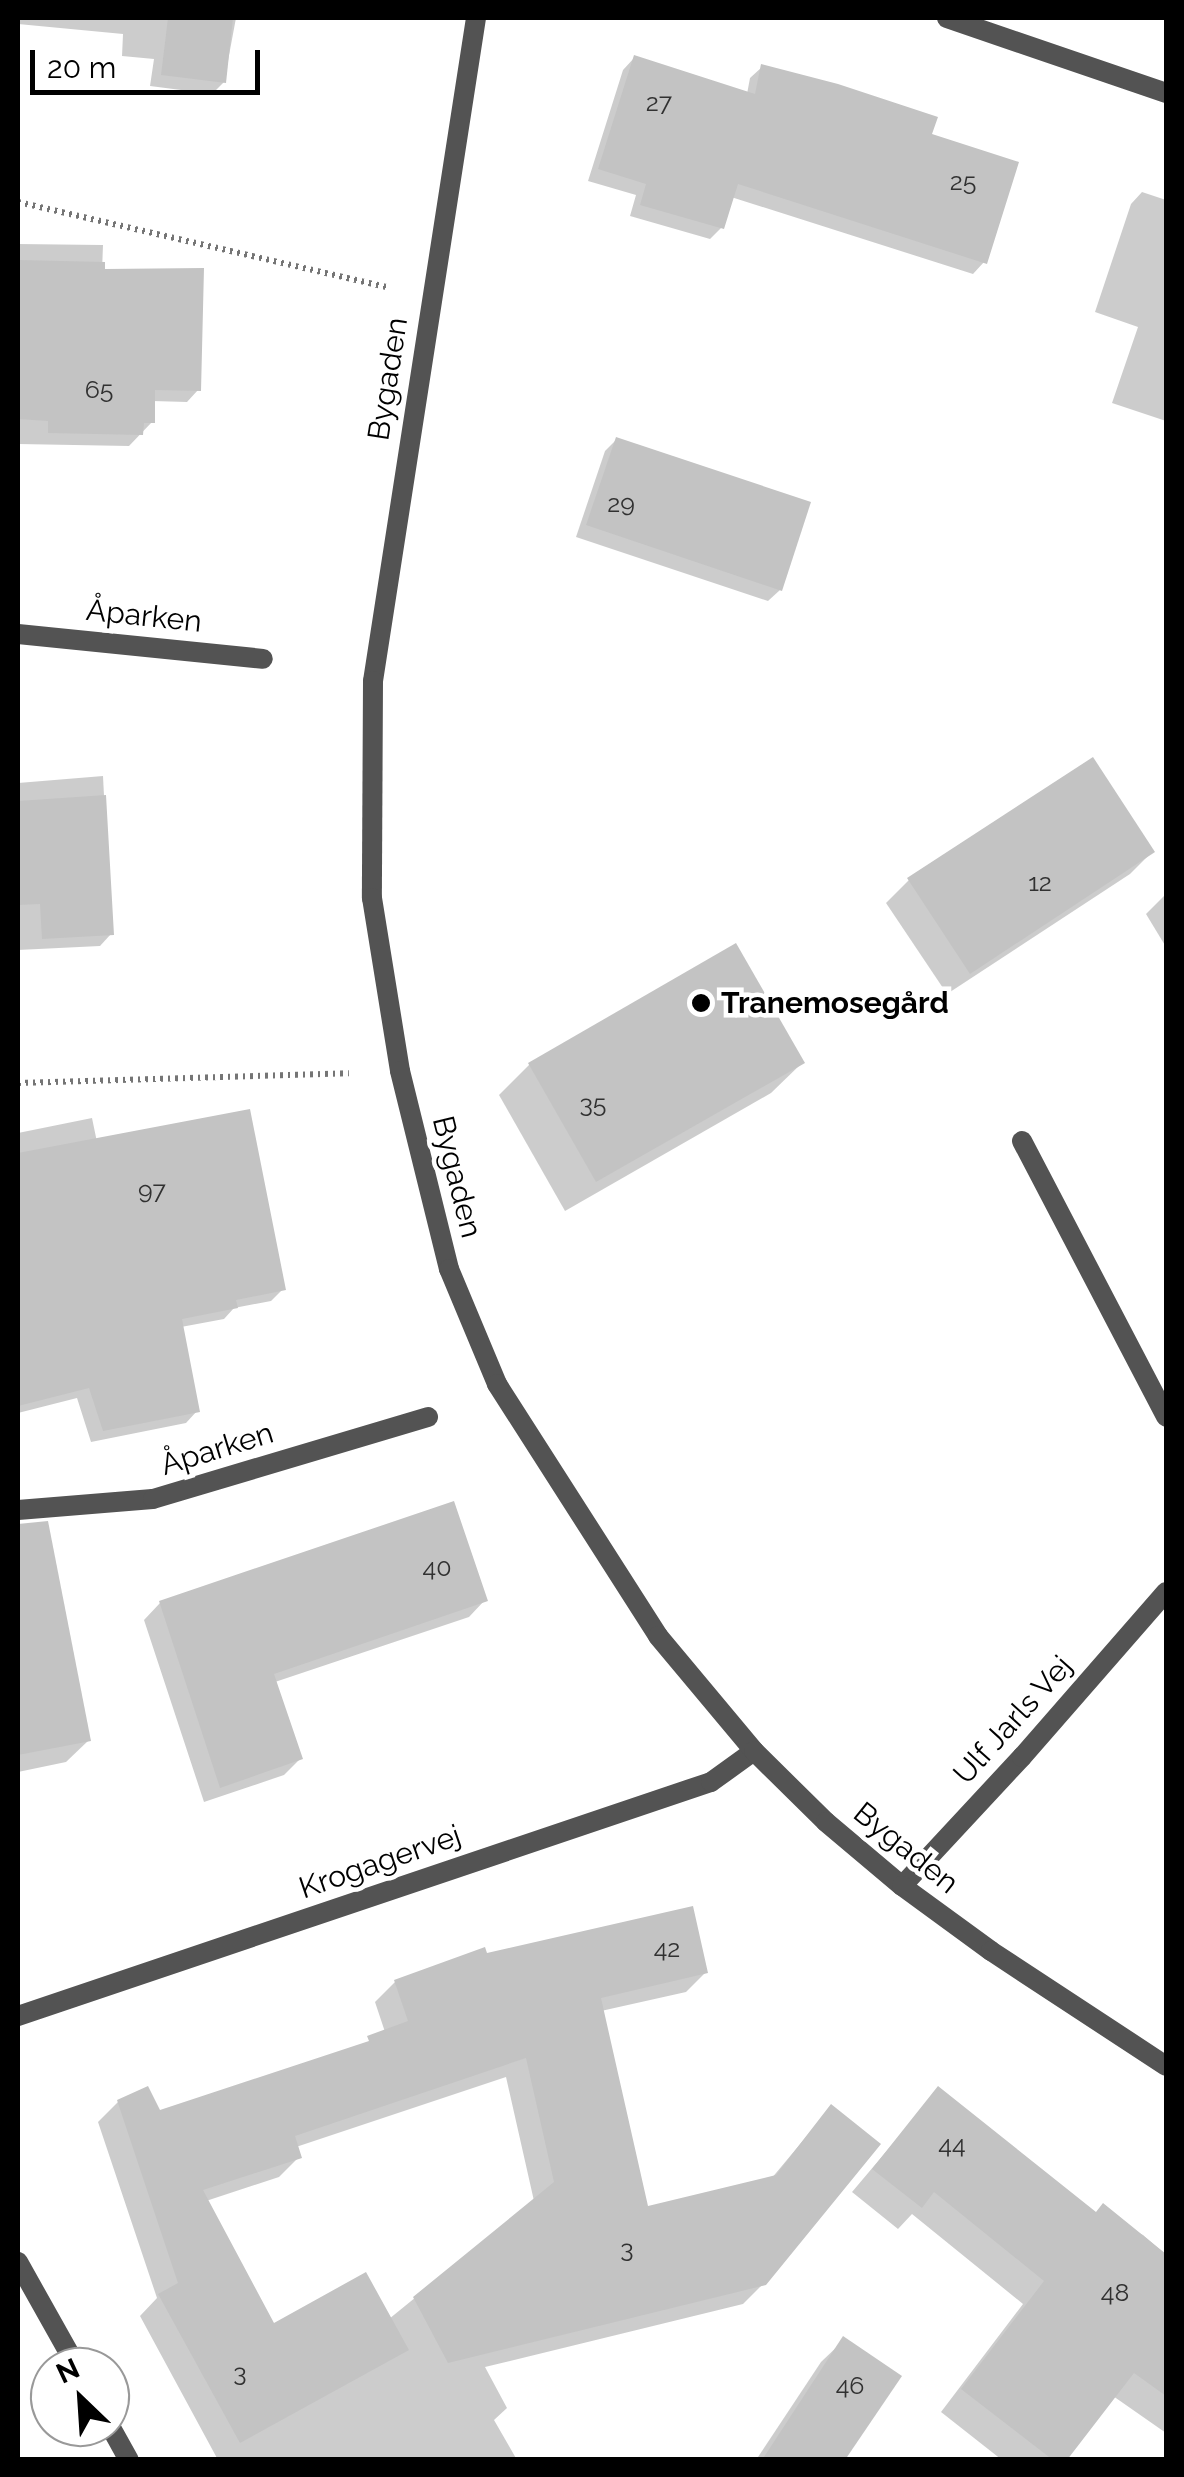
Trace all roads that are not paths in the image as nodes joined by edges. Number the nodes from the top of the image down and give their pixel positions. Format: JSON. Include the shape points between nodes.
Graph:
{"nodes":[{"id":1,"x":476,"y":18,"type":"edge"},
{"id":2,"x":947,"y":18,"type":"edge"},
{"id":3,"x":1166,"y":93,"type":"edge"},
{"id":4,"x":18,"y":634,"type":"edge"},
{"id":5,"x":263,"y":659,"type":"dead end"},
{"id":6,"x":1022,"y":1142,"type":"dead end"},
{"id":7,"x":428,"y":1417,"type":"dead end"},
{"id":8,"x":1166,"y":1417,"type":"edge"},
{"id":9,"x":18,"y":1510,"type":"edge"},
{"id":10,"x":1166,"y":1592,"type":"edge"},
{"id":11,"x":754,"y":1751,"type":"junction"},
{"id":12,"x":902,"y":1886,"type":"junction"},
{"id":13,"x":18,"y":2016,"type":"edge"},
{"id":14,"x":1166,"y":2066,"type":"edge"},
{"id":15,"x":18,"y":2262,"type":"edge"},
{"id":16,"x":66,"y":2347,"type":"edge"}],
"edges":[{"from":1,"to":11,"type":"street","name":"Bygaden","via":[[373,681],[372,898],[400,1072],[450,1268],[497,1384],[658,1636]]},
{"from":2,"to":3,"type":"street"},
{"from":4,"to":5,"type":"street","name":"Åparken"},
{"from":6,"to":8,"type":"street"},
{"from":7,"to":9,"type":"street","name":"Åparken","via":[[152,1499]]},
{"from":10,"to":12,"type":"street","name":"Ulf Jarls Vej"},
{"from":11,"to":12,"type":"street","name":"Bygaden"},
{"from":11,"to":13,"type":"street","name":"Krogagervej","via":[[710,1782]]},
{"from":12,"to":14,"type":"street","name":"Bygaden"},
{"from":15,"to":16,"type":"street"}]}
